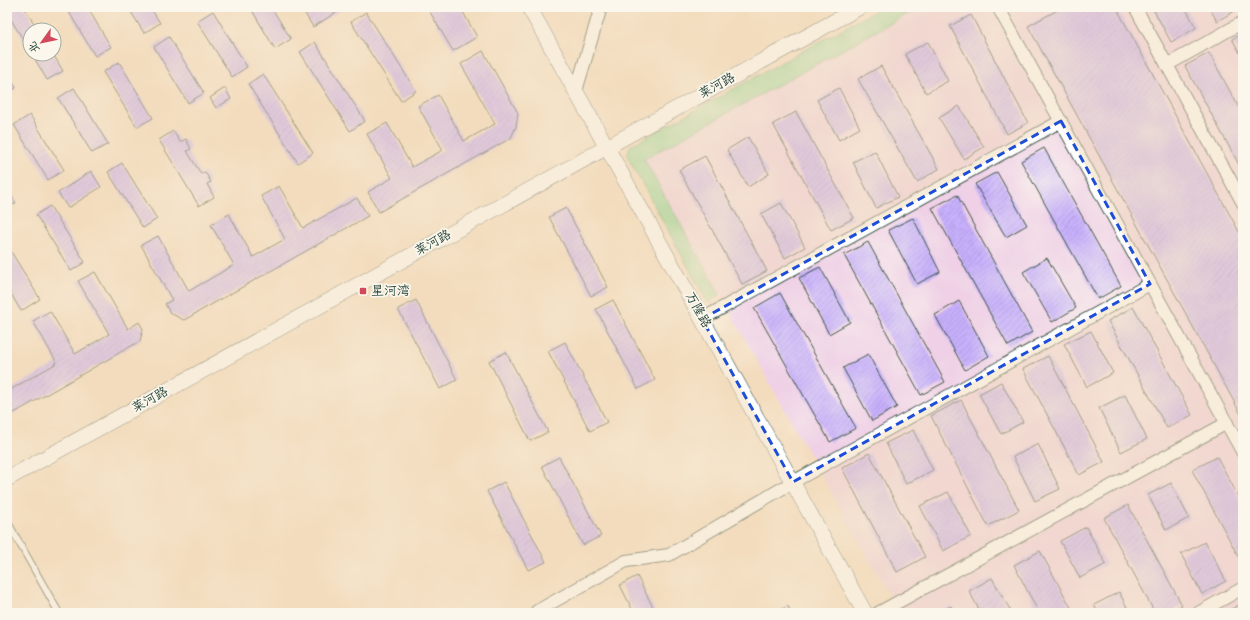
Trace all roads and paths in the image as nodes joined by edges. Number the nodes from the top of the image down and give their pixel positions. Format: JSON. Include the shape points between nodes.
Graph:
{"nodes":[{"id":1,"x":529,"y":7,"type":"edge"},
{"id":2,"x":601,"y":7,"type":"edge"},
{"id":3,"x":860,"y":7,"type":"edge"},
{"id":4,"x":998,"y":7,"type":"edge"},
{"id":5,"x":1135,"y":7,"type":"edge"},
{"id":6,"x":1243,"y":22,"type":"edge"},
{"id":7,"x":1167,"y":65,"type":"junction"},
{"id":8,"x":576,"y":91,"type":"junction"},
{"id":9,"x":1061,"y":121,"type":"junction"},
{"id":10,"x":607,"y":146,"type":"junction"},
{"id":11,"x":1243,"y":203,"type":"edge"},
{"id":12,"x":1150,"y":284,"type":"junction"},
{"id":13,"x":702,"y":319,"type":"junction"},
{"id":14,"x":1226,"y":423,"type":"junction"},
{"id":15,"x":1243,"y":453,"type":"edge"},
{"id":16,"x":7,"y":479,"type":"edge"},
{"id":17,"x":793,"y":482,"type":"junction"},
{"id":18,"x":7,"y":520,"type":"edge"},
{"id":19,"x":1243,"y":588,"type":"edge"},
{"id":20,"x":537,"y":611,"type":"dead end"},
{"id":21,"x":59,"y":613,"type":"edge"},
{"id":22,"x":865,"y":613,"type":"edge"},
{"id":23,"x":878,"y":613,"type":"edge"},
{"id":24,"x":1198,"y":613,"type":"edge"}],
"edges":[{"from":1,"to":8,"type":"street","name":"万隆路"},
{"from":2,"to":8,"type":"street"},
{"from":3,"to":10,"type":"street","name":"莱河路"},
{"from":4,"to":9,"type":"street"},
{"from":5,"to":7,"type":"street"},
{"from":6,"to":7,"type":"street"},
{"from":7,"to":11,"type":"street"},
{"from":8,"to":10,"type":"street","name":"万隆路"},
{"from":9,"to":12,"type":"street"},
{"from":9,"to":13,"type":"street"},
{"from":10,"to":13,"type":"street","name":"万隆路"},
{"from":10,"to":16,"type":"street","name":"莱河路"},
{"from":12,"to":14,"type":"street"},
{"from":12,"to":17,"type":"street"},
{"from":13,"to":17,"type":"street","name":"万隆路"},
{"from":14,"to":15,"type":"street"},
{"from":14,"to":23,"type":"street"},
{"from":17,"to":20,"type":"street","via":[[669,555],[626,561]]},
{"from":17,"to":22,"type":"street","name":"万隆路"},
{"from":18,"to":21,"type":"lane"},
{"from":19,"to":24,"type":"street"}]}
